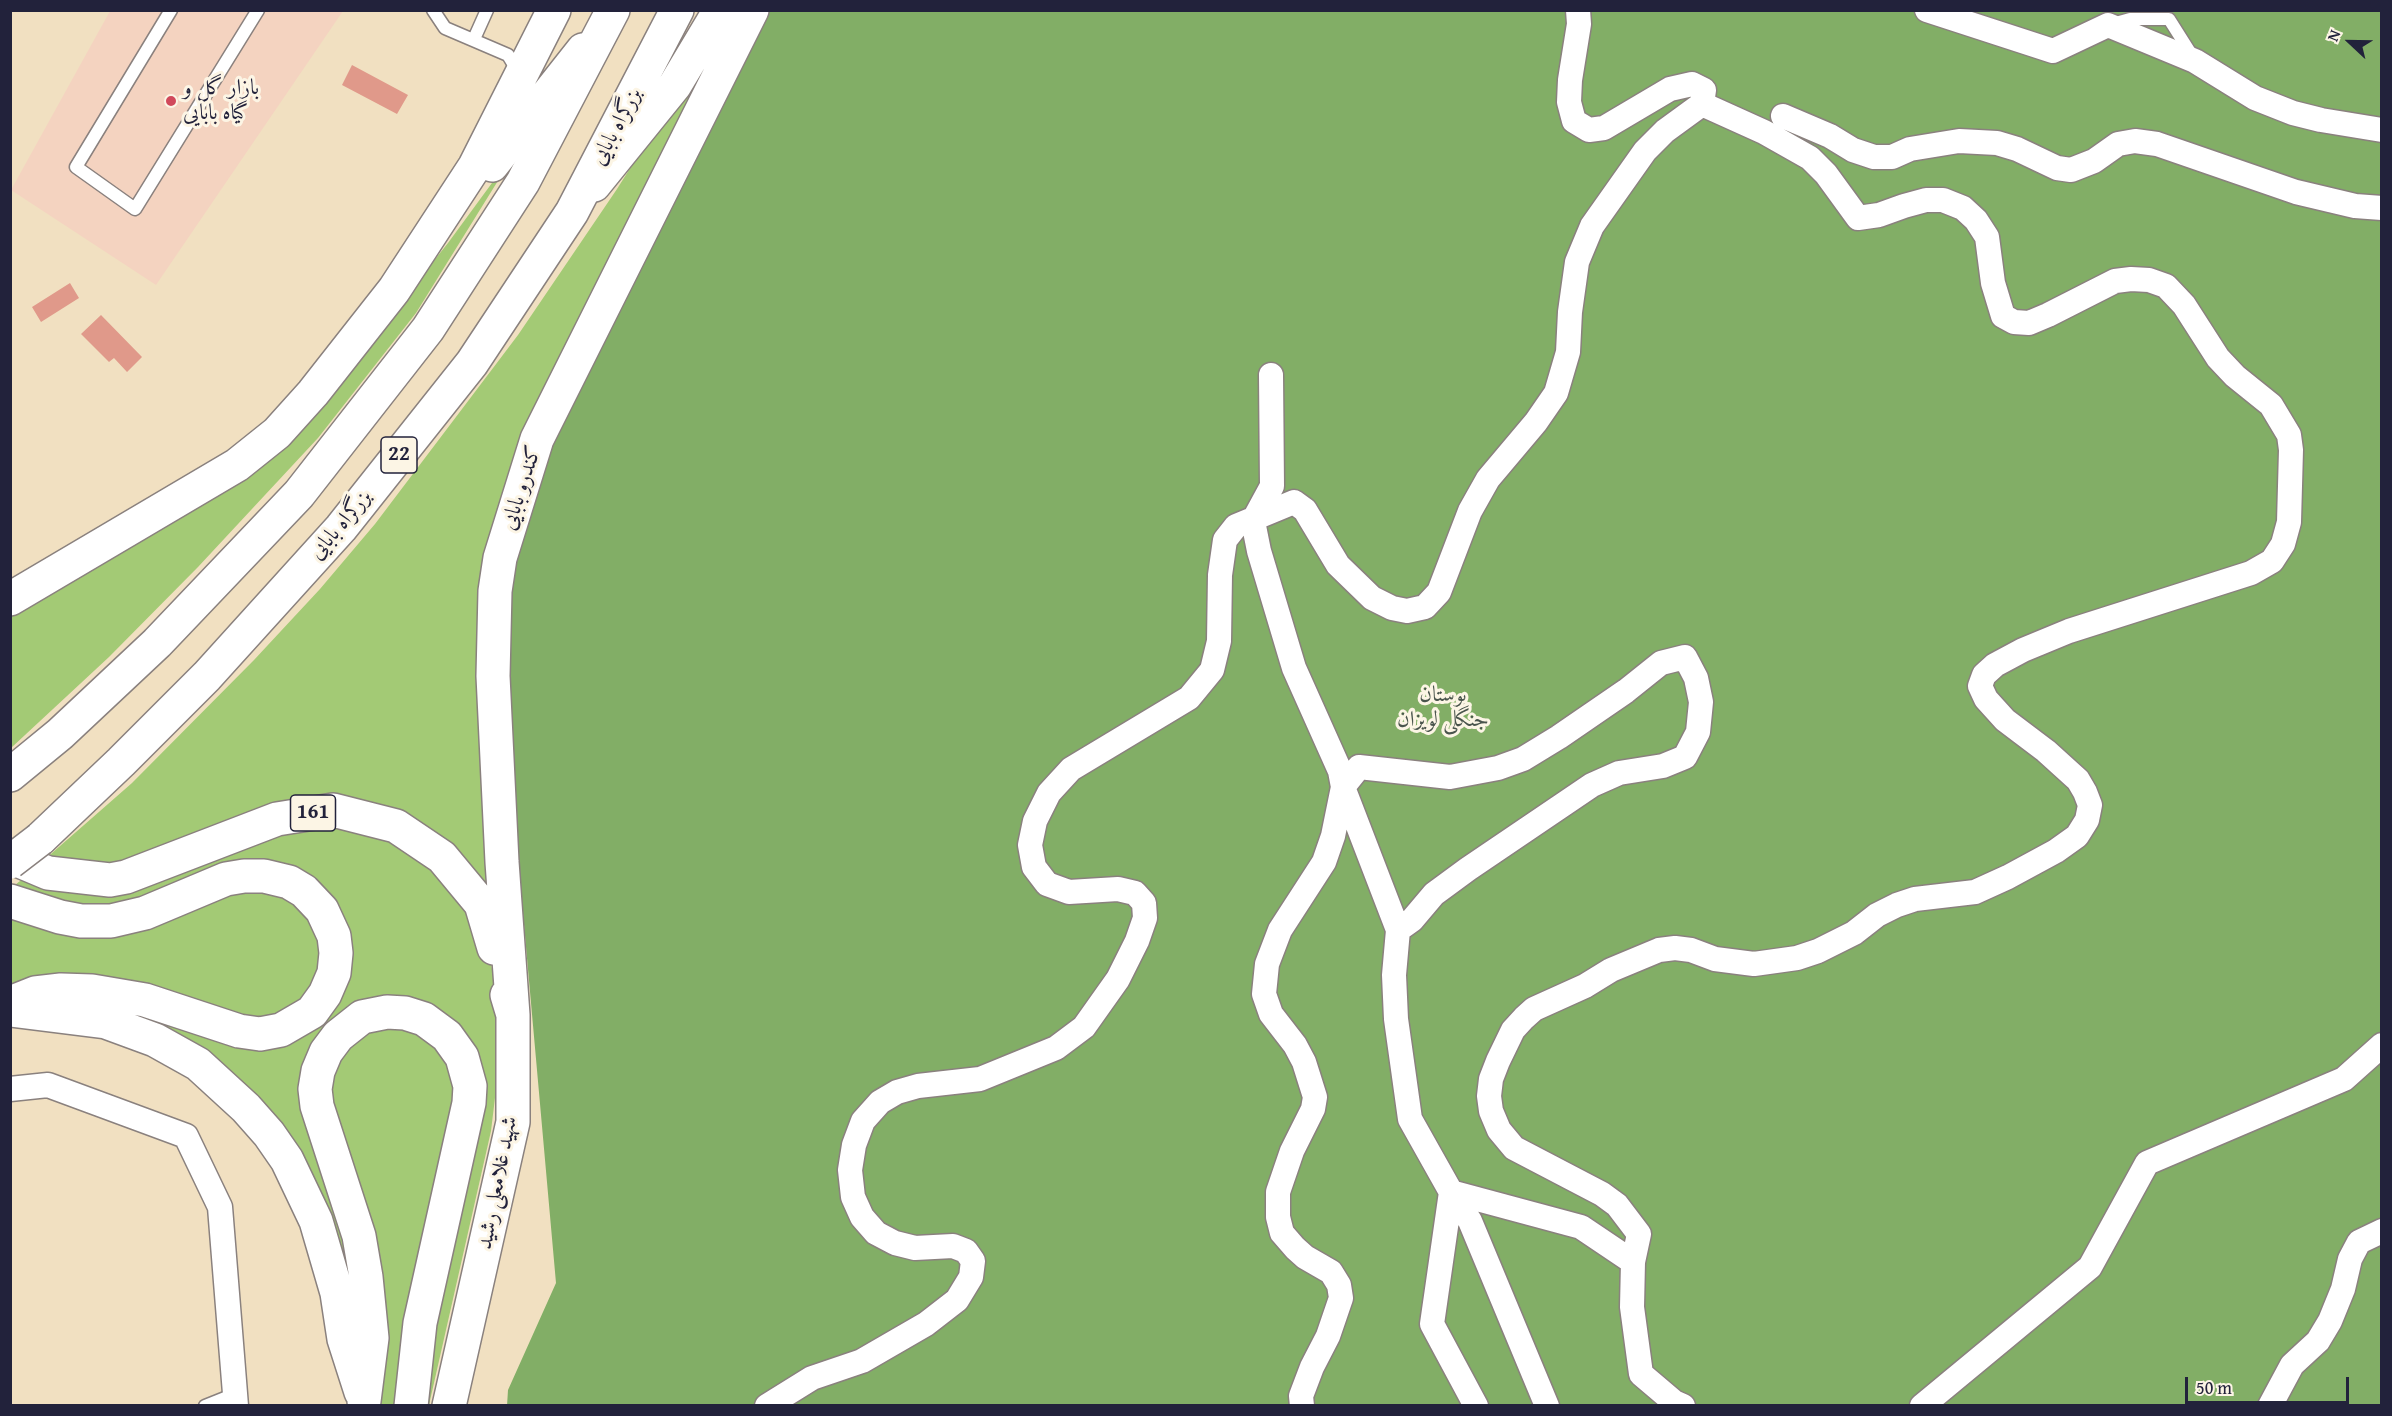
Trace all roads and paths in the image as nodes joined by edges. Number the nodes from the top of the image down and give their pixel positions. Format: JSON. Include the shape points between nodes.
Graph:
{"nodes":[{"id":1,"x":171,"y":10,"type":"edge"},
{"id":2,"x":258,"y":10,"type":"edge"},
{"id":3,"x":433,"y":10,"type":"edge"},
{"id":4,"x":487,"y":10,"type":"edge"},
{"id":5,"x":554,"y":10,"type":"edge"},
{"id":6,"x":677,"y":10,"type":"edge"},
{"id":7,"x":720,"y":10,"type":"edge"},
{"id":8,"x":753,"y":10,"type":"edge"},
{"id":9,"x":1578,"y":10,"type":"edge"},
{"id":10,"x":1927,"y":10,"type":"edge"},
{"id":11,"x":613,"y":11,"type":"edge"},
{"id":12,"x":474,"y":39,"type":"junction"},
{"id":13,"x":509,"y":101,"type":"junction"},
{"id":14,"x":1702,"y":104,"type":"junction"},
{"id":15,"x":1783,"y":116,"type":"dead end"},
{"id":16,"x":2382,"y":130,"type":"edge"},
{"id":17,"x":2382,"y":208,"type":"edge"},
{"id":18,"x":572,"y":212,"type":"junction"},
{"id":19,"x":394,"y":290,"type":"junction"},
{"id":20,"x":1271,"y":375,"type":"dead end"},
{"id":21,"x":1253,"y":520,"type":"junction"},
{"id":22,"x":10,"y":599,"type":"edge"},
{"id":23,"x":10,"y":775,"type":"edge"},
{"id":24,"x":1343,"y":787,"type":"junction"},
{"id":25,"x":10,"y":857,"type":"edge"},
{"id":26,"x":10,"y":862,"type":"edge"},
{"id":27,"x":10,"y":901,"type":"edge"},
{"id":28,"x":1398,"y":930,"type":"junction"},
{"id":29,"x":10,"y":1003,"type":"edge"},
{"id":30,"x":10,"y":1010,"type":"edge"},
{"id":31,"x":513,"y":1015,"type":"junction"},
{"id":32,"x":2382,"y":1045,"type":"edge"},
{"id":33,"x":10,"y":1089,"type":"edge"},
{"id":34,"x":1450,"y":1192,"type":"junction"},
{"id":35,"x":2382,"y":1231,"type":"edge"},
{"id":36,"x":1634,"y":1262,"type":"junction"},
{"id":37,"x":235,"y":1400,"type":"edge"},
{"id":38,"x":364,"y":1403,"type":"edge"},
{"id":39,"x":205,"y":1406,"type":"edge"},
{"id":40,"x":411,"y":1406,"type":"edge"},
{"id":41,"x":449,"y":1406,"type":"edge"},
{"id":42,"x":767,"y":1406,"type":"edge"},
{"id":43,"x":1302,"y":1406,"type":"edge"},
{"id":44,"x":1476,"y":1406,"type":"edge"},
{"id":45,"x":1547,"y":1406,"type":"edge"},
{"id":46,"x":1683,"y":1406,"type":"edge"},
{"id":47,"x":1922,"y":1406,"type":"edge"},
{"id":48,"x":2270,"y":1406,"type":"edge"}],
"edges":[{"from":1,"to":2,"type":"lane","via":[[76,167],[135,209]]},
{"from":3,"to":12,"type":"lane","via":[[445,28]]},
{"from":4,"to":12,"type":"lane"},
{"from":5,"to":13,"type":"main road"},
{"from":6,"to":18,"type":"main road","name":"بزرگراه بابایی","number":"22"},
{"from":7,"to":18,"type":"main road","via":[[675,85]]},
{"from":8,"to":31,"type":"main road","name":"کندرو بابایی","via":[[537,439],[500,558],[495,591],[493,676]]},
{"from":9,"to":14,"type":"street","via":[[1569,102],[1574,120],[1589,130],[1604,128],[1670,89],[1692,84],[1704,90]]},
{"from":10,"to":16,"type":"street","via":[[2053,51],[2108,26],[2195,61],[2255,98],[2293,113]]},
{"from":11,"to":19,"type":"main road"},
{"from":11,"to":23,"type":"main road","number":"22","via":[[523,182],[428,329],[299,494],[157,643]]},
{"from":12,"to":13,"type":"lane","via":[[508,55],[516,68]]},
{"from":13,"to":19,"type":"main road","via":[[475,166]]},
{"from":14,"to":21,"type":"street","via":[[1665,131],[1646,152],[1592,226],[1577,262],[1568,352],[1556,393],[1488,478],[1470,511],[1439,592],[1425,607],[1392,608],[1372,598],[1338,566],[1305,510],[1294,502]]},
{"from":14,"to":36,"type":"street","via":[[1810,158],[1858,218],[1926,201],[1943,200],[1963,208],[1987,237],[1993,283],[2003,316],[2014,322],[2029,322],[2048,315],[2115,281],[2140,279],[2166,286],[2184,305],[2218,358],[2271,405],[2289,435],[2289,522],[2283,544],[2272,561],[2251,573],[2069,631],[2023,650],[1984,675],[1980,686],[1986,699],[2005,720],[2078,780],[2085,792],[2090,805],[2087,820],[2078,836],[2056,851],[1975,892],[1897,904],[1854,933],[1818,951],[1786,960],[1754,964],[1715,959],[1691,950],[1659,950],[1534,1009],[1513,1030],[1491,1079],[1491,1111],[1499,1130],[1514,1148],[1617,1205],[1639,1234]]},
{"from":15,"to":17,"type":"street","via":[[1874,157],[1892,157],[1910,148],[1959,141],[1997,143],[2071,170],[2094,161],[2118,144],[2157,144],[2296,192]]},
{"from":18,"to":26,"type":"main road","name":"بزرگراه بابایی","number":"22","bridge":true,"via":[[472,363],[341,528],[122,762]]},
{"from":19,"to":22,"type":"main road","via":[[313,393],[276,433],[237,465]]},
{"from":20,"to":21,"type":"street","via":[[1272,486]]},
{"from":21,"to":24,"type":"street","via":[[1294,668],[1340,771]]},
{"from":21,"to":42,"type":"street","via":[[1236,526],[1225,540],[1219,641],[1212,670],[1189,698],[1071,769],[1049,793],[1035,821],[1030,845],[1034,867],[1047,884],[1069,892],[1118,889],[1135,893],[1144,903],[1145,918],[1137,941],[1100,1008],[1084,1027],[1056,1048],[1019,1064],[980,1079],[897,1092],[880,1102],[863,1121],[854,1145],[850,1170],[853,1197],[862,1217],[876,1233],[895,1244],[915,1248],[953,1246],[966,1251],[973,1262],[971,1277],[957,1300],[926,1324],[862,1361],[812,1378]]},
{"from":24,"to":28,"type":"street"},
{"from":24,"to":28,"type":"street","via":[[1359,767],[1450,777],[1498,768],[1523,759],[1559,737],[1661,663],[1686,657],[1696,678],[1701,702],[1698,732],[1685,757],[1663,766],[1619,773],[1593,785],[1459,875]]},
{"from":24,"to":43,"type":"street","via":[[1324,862],[1280,930],[1267,964],[1264,994],[1271,1014],[1304,1062],[1316,1097],[1278,1192],[1282,1233],[1305,1257],[1331,1272],[1341,1298],[1301,1396]]},
{"from":25,"to":31,"type":"main road","name":"شهید غلامعلی رشید","number":"161","via":[[48,873],[110,880],[277,819],[333,810],[396,826],[442,857],[481,904]]},
{"from":27,"to":29,"type":"main road","via":[[60,917],[111,921],[145,913],[226,879],[264,876],[289,882],[322,910],[334,936],[336,953],[334,974],[312,1012],[281,1030],[260,1034],[239,1031],[145,1000],[92,991],[35,993]]},
{"from":28,"to":34,"type":"street","via":[[1396,1019],[1410,1119]]},
{"from":30,"to":38,"type":"main road","via":[[73,1016],[130,1030],[198,1064],[246,1108],[287,1160],[316,1221],[338,1293],[344,1339]]},
{"from":31,"to":41,"type":"main road","name":"شهید غلامعلی رشید","number":"161","via":[[513,1122]]},
{"from":32,"to":47,"type":"street","via":[[2344,1079],[2146,1163],[2090,1267]]},
{"from":33,"to":37,"type":"street","via":[[48,1085],[186,1136],[219,1207]]},
{"from":34,"to":36,"type":"street","via":[[1581,1227]]},
{"from":34,"to":44,"type":"street","via":[[1432,1324]]},
{"from":34,"to":45,"type":"street","via":[[1470,1221]]},
{"from":35,"to":48,"type":"street","via":[[2359,1242],[2330,1321],[2318,1341],[2292,1365]]},
{"from":36,"to":46,"type":"street","via":[[1632,1307],[1641,1374]]},
{"from":37,"to":39,"type":"lane"},
{"from":38,"to":40,"type":"main road","via":[[372,1338],[366,1276],[315,1089],[318,1071],[338,1036],[362,1017],[405,1012],[424,1019],[447,1036],[462,1057],[470,1086],[420,1323]]}]}
